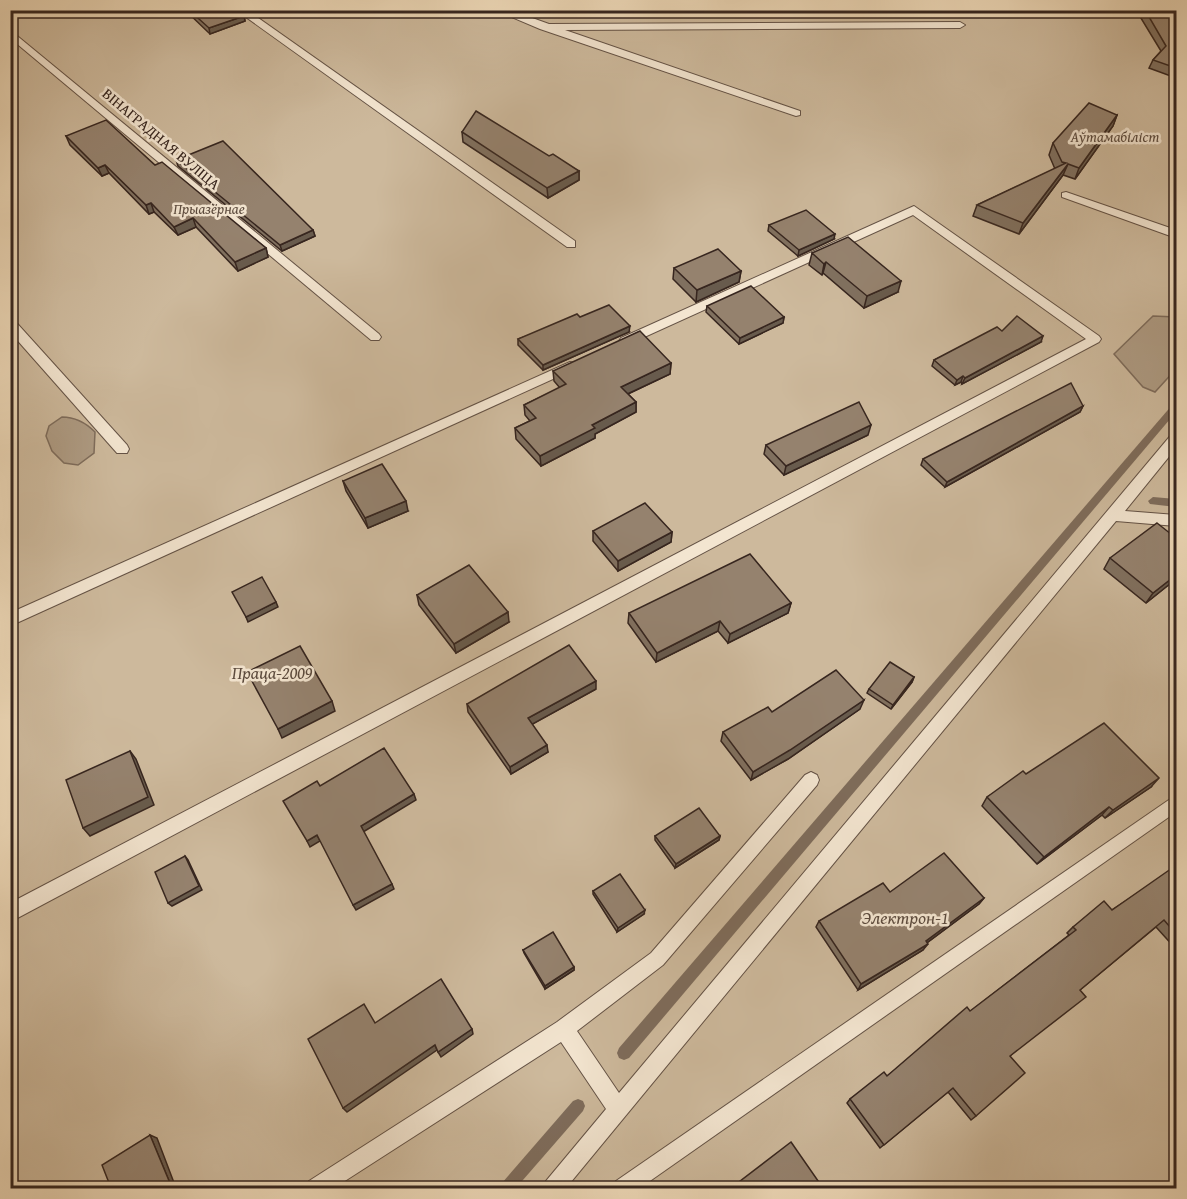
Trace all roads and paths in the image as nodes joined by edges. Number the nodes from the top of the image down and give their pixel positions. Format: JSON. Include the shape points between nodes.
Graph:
{"nodes":[{"id":1,"x":240,"y":10,"type":"edge"},
{"id":2,"x":500,"y":10,"type":"edge"},
{"id":3,"x":960,"y":25,"type":"dead end"},
{"id":4,"x":543,"y":27,"type":"junction"},
{"id":5,"x":10,"y":33,"type":"edge"},
{"id":6,"x":796,"y":113,"type":"dead end"},
{"id":7,"x":1066,"y":195,"type":"dead end"},
{"id":8,"x":1176,"y":221,"type":"edge"},
{"id":9,"x":1172,"y":232,"type":"edge"},
{"id":10,"x":571,"y":244,"type":"dead end"},
{"id":11,"x":10,"y":323,"type":"edge"},
{"id":12,"x":375,"y":337,"type":"dead end"},
{"id":13,"x":609,"y":349,"type":"edge"},
{"id":14,"x":587,"y":358,"type":"edge"},
{"id":15,"x":1176,"y":439,"type":"edge"},
{"id":16,"x":122,"y":449,"type":"dead end"},
{"id":17,"x":1113,"y":515,"type":"junction"},
{"id":18,"x":1176,"y":521,"type":"edge"},
{"id":19,"x":10,"y":620,"type":"edge"},
{"id":20,"x":811,"y":780,"type":"dead end"},
{"id":21,"x":1176,"y":803,"type":"edge"},
{"id":22,"x":10,"y":914,"type":"edge"},
{"id":23,"x":564,"y":1029,"type":"junction"},
{"id":24,"x":619,"y":1110,"type":"junction"},
{"id":25,"x":316,"y":1188,"type":"edge"},
{"id":26,"x":553,"y":1188,"type":"edge"},
{"id":27,"x":624,"y":1188,"type":"edge"}],
"edges":[{"from":1,"to":10,"type":"lane"},
{"from":2,"to":4,"type":"lane"},
{"from":3,"to":4,"type":"lane"},
{"from":4,"to":6,"type":"lane"},
{"from":5,"to":12,"type":"lane","name":"ВІНАГРАДНАЯ ВУЛІЦА"},
{"from":7,"to":9,"type":"lane"},
{"from":8,"to":9,"type":"lane"},
{"from":11,"to":16,"type":"lane"},
{"from":13,"to":22,"type":"lane","via":[[914,210],[1095,339]]},
{"from":14,"to":19,"type":"lane"},
{"from":15,"to":17,"type":"lane"},
{"from":17,"to":18,"type":"lane"},
{"from":17,"to":24,"type":"lane"},
{"from":20,"to":23,"type":"lane","via":[[657,959]]},
{"from":21,"to":27,"type":"lane"},
{"from":23,"to":24,"type":"lane"},
{"from":23,"to":25,"type":"lane"},
{"from":24,"to":26,"type":"lane"}]}
